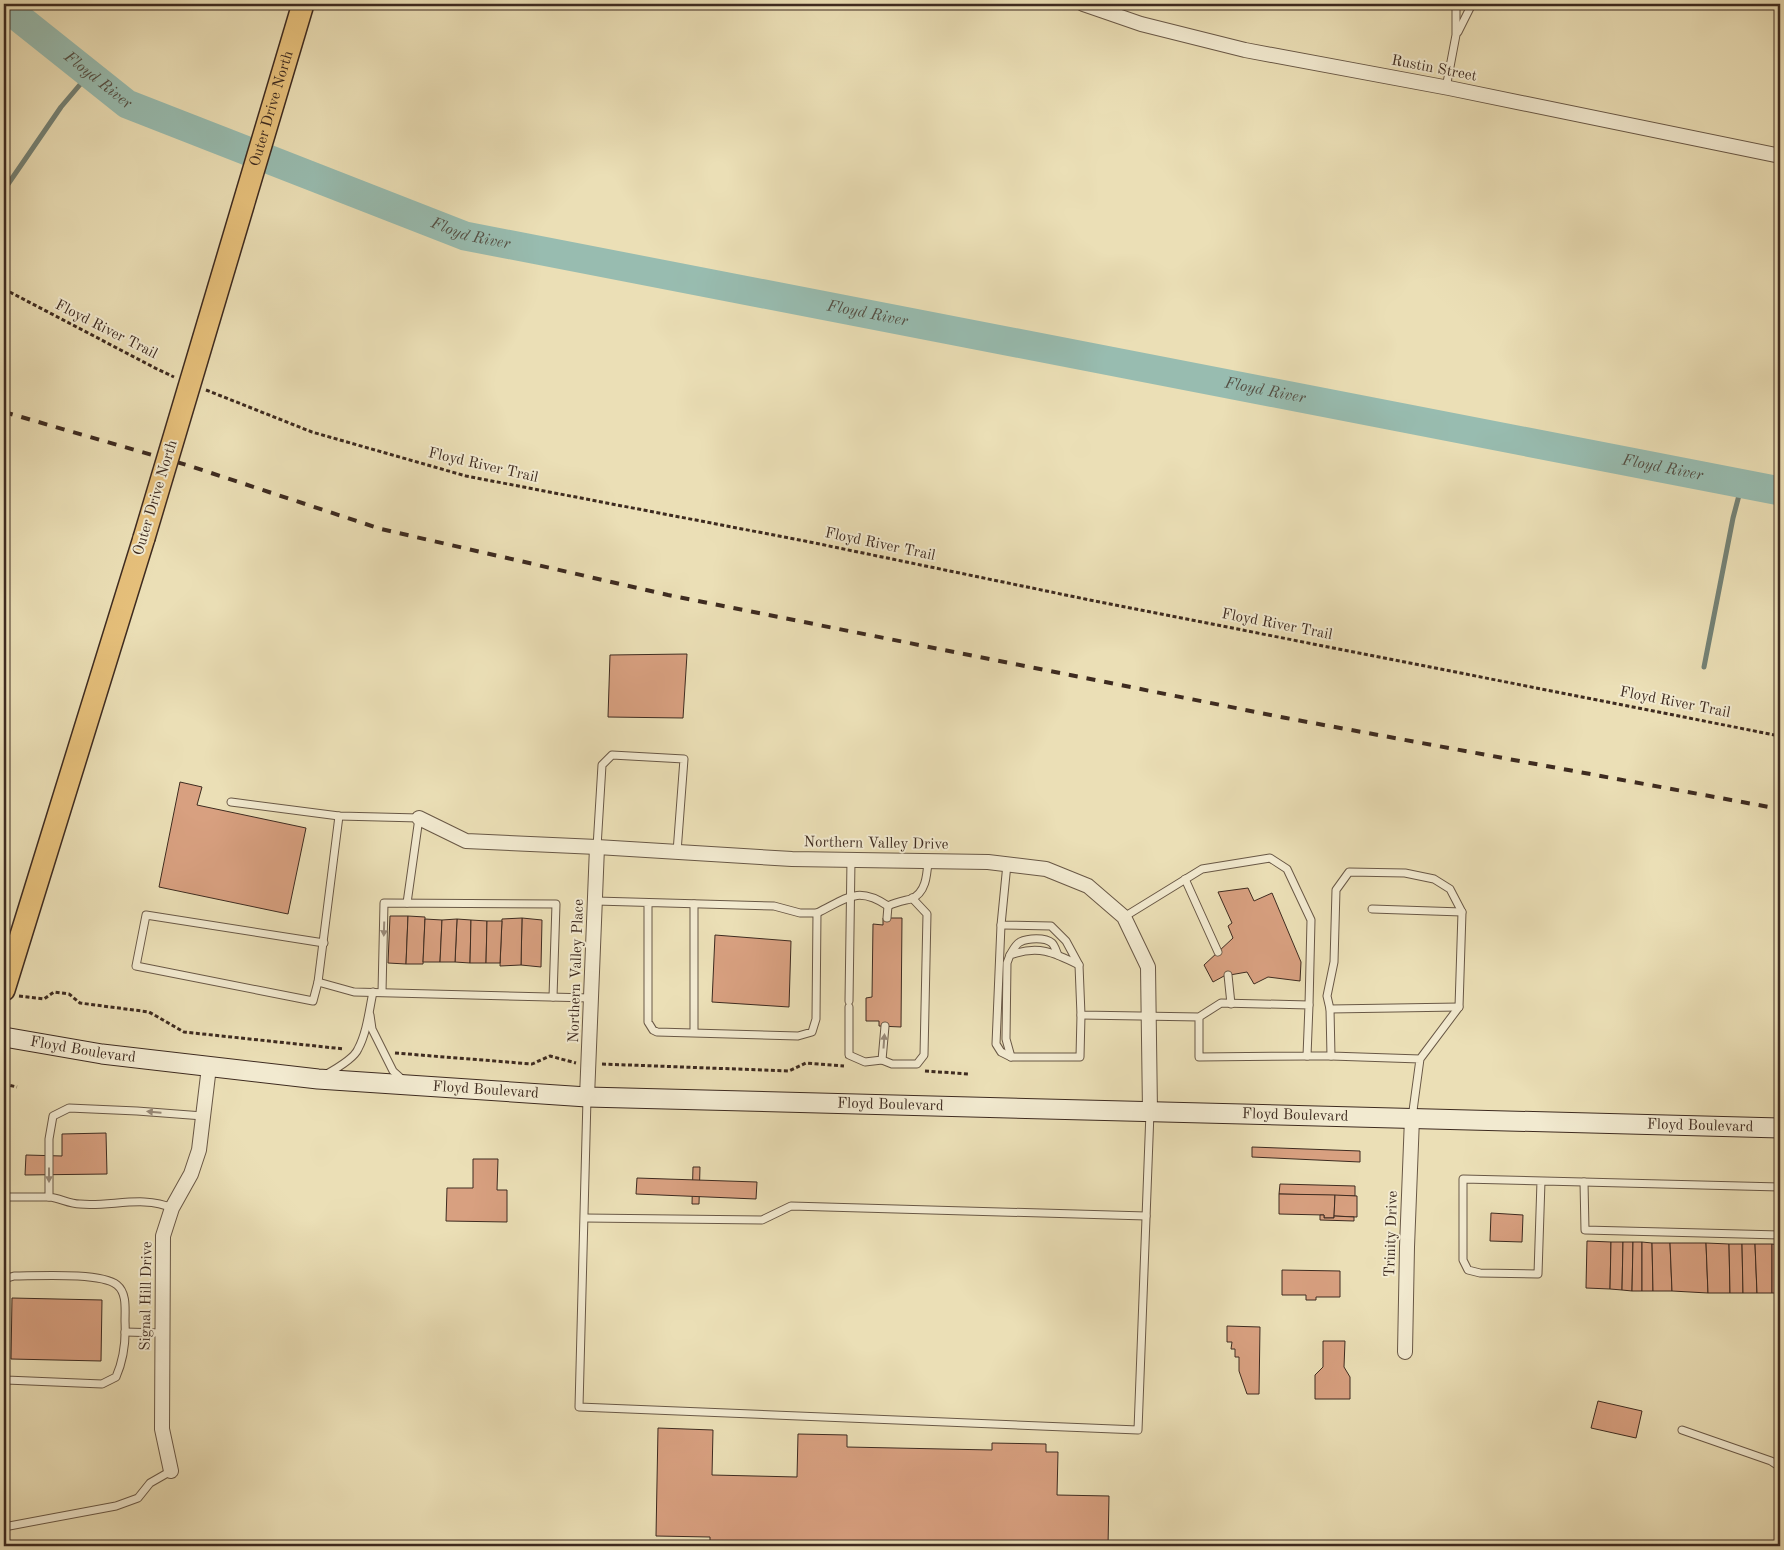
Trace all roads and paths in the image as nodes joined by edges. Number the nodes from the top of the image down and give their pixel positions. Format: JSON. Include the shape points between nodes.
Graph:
{"nodes":[{"id":1,"x":303,"y":4,"type":"edge"},
{"id":2,"x":1083,"y":4,"type":"edge"},
{"id":3,"x":1456,"y":4,"type":"edge"},
{"id":4,"x":1472,"y":4,"type":"edge"},
{"id":5,"x":1456,"y":35,"type":"junction"},
{"id":6,"x":1446,"y":88,"type":"junction"},
{"id":7,"x":1780,"y":156,"type":"edge"},
{"id":8,"x":4,"y":289,"type":"edge"},
{"id":9,"x":181,"y":379,"type":"dead end"},
{"id":10,"x":204,"y":389,"type":"dead end"},
{"id":11,"x":1780,"y":736,"type":"edge"},
{"id":12,"x":231,"y":802,"type":"dead end"},
{"id":13,"x":339,"y":816,"type":"junction"},
{"id":14,"x":419,"y":818,"type":"junction"},
{"id":15,"x":597,"y":847,"type":"junction"},
{"id":16,"x":677,"y":852,"type":"junction"},
{"id":17,"x":851,"y":860,"type":"junction"},
{"id":18,"x":928,"y":861,"type":"junction"},
{"id":19,"x":1007,"y":864,"type":"junction"},
{"id":20,"x":1185,"y":879,"type":"junction"},
{"id":21,"x":850,"y":896,"type":"junction"},
{"id":22,"x":912,"y":898,"type":"junction"},
{"id":23,"x":596,"y":902,"type":"junction"},
{"id":24,"x":407,"y":903,"type":"junction"},
{"id":25,"x":648,"y":903,"type":"junction"},
{"id":26,"x":694,"y":904,"type":"junction"},
{"id":27,"x":888,"y":906,"type":"junction"},
{"id":28,"x":1372,"y":909,"type":"dead end"},
{"id":29,"x":1462,"y":912,"type":"junction"},
{"id":30,"x":817,"y":913,"type":"junction"},
{"id":31,"x":1124,"y":917,"type":"junction"},
{"id":32,"x":887,"y":918,"type":"dead end"},
{"id":33,"x":1001,"y":925,"type":"junction"},
{"id":34,"x":324,"y":943,"type":"junction"},
{"id":35,"x":1218,"y":952,"type":"dead end"},
{"id":36,"x":1058,"y":954,"type":"junction"},
{"id":37,"x":1010,"y":955,"type":"junction"},
{"id":38,"x":1079,"y":965,"type":"junction"},
{"id":39,"x":1228,"y":975,"type":"dead end"},
{"id":40,"x":318,"y":982,"type":"junction"},
{"id":41,"x":373,"y":992,"type":"junction"},
{"id":42,"x":382,"y":992,"type":"junction"},
{"id":43,"x":8,"y":993,"type":"edge"},
{"id":44,"x":553,"y":997,"type":"junction"},
{"id":45,"x":592,"y":998,"type":"junction"},
{"id":46,"x":1231,"y":1004,"type":"junction"},
{"id":47,"x":1308,"y":1005,"type":"junction"},
{"id":48,"x":1459,"y":1007,"type":"junction"},
{"id":49,"x":1330,"y":1009,"type":"junction"},
{"id":50,"x":369,"y":1010,"type":"junction"},
{"id":51,"x":1081,"y":1015,"type":"junction"},
{"id":52,"x":1148,"y":1016,"type":"junction"},
{"id":53,"x":1198,"y":1017,"type":"junction"},
{"id":54,"x":885,"y":1026,"type":"dead end"},
{"id":55,"x":694,"y":1032,"type":"junction"},
{"id":56,"x":4,"y":1037,"type":"edge"},
{"id":57,"x":350,"y":1050,"type":"dead end"},
{"id":58,"x":392,"y":1053,"type":"dead end"},
{"id":59,"x":1307,"y":1056,"type":"junction"},
{"id":60,"x":1331,"y":1056,"type":"junction"},
{"id":61,"x":1011,"y":1057,"type":"junction"},
{"id":62,"x":1420,"y":1059,"type":"junction"},
{"id":63,"x":882,"y":1060,"type":"junction"},
{"id":64,"x":574,"y":1063,"type":"dead end"},
{"id":65,"x":615,"y":1065,"type":"dead end"},
{"id":66,"x":846,"y":1066,"type":"dead end"},
{"id":67,"x":209,"y":1067,"type":"junction"},
{"id":68,"x":922,"y":1071,"type":"dead end"},
{"id":69,"x":969,"y":1074,"type":"dead end"},
{"id":70,"x":318,"y":1080,"type":"junction"},
{"id":71,"x":4,"y":1084,"type":"edge"},
{"id":72,"x":411,"y":1086,"type":"junction"},
{"id":73,"x":16,"y":1087,"type":"dead end"},
{"id":74,"x":587,"y":1097,"type":"junction"},
{"id":75,"x":1150,"y":1111,"type":"junction"},
{"id":76,"x":203,"y":1116,"type":"junction"},
{"id":77,"x":1412,"y":1118,"type":"junction"},
{"id":78,"x":1780,"y":1128,"type":"edge"},
{"id":79,"x":1541,"y":1181,"type":"junction"},
{"id":80,"x":1584,"y":1182,"type":"junction"},
{"id":81,"x":1780,"y":1187,"type":"edge"},
{"id":82,"x":4,"y":1197,"type":"edge"},
{"id":83,"x":49,"y":1197,"type":"junction"},
{"id":84,"x":172,"y":1208,"type":"junction"},
{"id":85,"x":1146,"y":1216,"type":"junction"},
{"id":86,"x":584,"y":1218,"type":"junction"},
{"id":87,"x":1780,"y":1235,"type":"edge"},
{"id":88,"x":4,"y":1279,"type":"edge"},
{"id":89,"x":126,"y":1332,"type":"junction"},
{"id":90,"x":162,"y":1333,"type":"junction"},
{"id":91,"x":1406,"y":1352,"type":"dead end"},
{"id":92,"x":4,"y":1378,"type":"edge"},
{"id":93,"x":1682,"y":1430,"type":"dead end"},
{"id":94,"x":1780,"y":1467,"type":"edge"},
{"id":95,"x":171,"y":1471,"type":"joint"},
{"id":96,"x":4,"y":1527,"type":"edge"}],
"edges":[{"from":1,"to":43,"type":"main road","name":"Outer Drive North","bridge":true},
{"from":2,"to":6,"type":"street","name":"Rustin Street","via":[[1142,24],[1245,50]]},
{"from":3,"to":5,"type":"lane"},
{"from":4,"to":5,"type":"lane"},
{"from":5,"to":6,"type":"lane"},
{"from":6,"to":7,"type":"street","name":"Rustin Street"},
{"from":8,"to":9,"type":"path","name":"Floyd River Trail"},
{"from":10,"to":11,"type":"path","name":"Floyd River Trail","via":[[312,432],[466,476]]},
{"from":12,"to":13,"type":"lane"},
{"from":13,"to":14,"type":"lane"},
{"from":13,"to":34,"type":"lane"},
{"from":14,"to":15,"type":"street","name":"Northern Valley Drive","via":[[466,841]]},
{"from":14,"to":24,"type":"lane"},
{"from":15,"to":16,"type":"street","name":"Northern Valley Drive"},
{"from":15,"to":16,"type":"lane","via":[[602,765],[612,755],[684,759]]},
{"from":15,"to":23,"type":"street","name":"Northern Valley Place"},
{"from":16,"to":17,"type":"street","name":"Northern Valley Drive"},
{"from":17,"to":18,"type":"street","name":"Northern Valley Drive"},
{"from":17,"to":21,"type":"lane"},
{"from":18,"to":19,"type":"street","name":"Northern Valley Drive"},
{"from":18,"to":22,"type":"lane","via":[[922,890]]},
{"from":19,"to":31,"type":"street","name":"Northern Valley Drive","via":[[1046,869],[1088,886]]},
{"from":19,"to":33,"type":"lane"},
{"from":20,"to":31,"type":"lane"},
{"from":20,"to":35,"type":"lane"},
{"from":20,"to":47,"type":"lane","via":[[1202,869],[1270,858],[1287,869],[1311,920]]},
{"from":21,"to":27,"type":"lane","via":[[870,896]]},
{"from":21,"to":30,"type":"lane"},
{"from":21,"to":63,"type":"lane","via":[[849,1055],[865,1062]]},
{"from":22,"to":27,"type":"lane"},
{"from":22,"to":63,"type":"lane","via":[[927,914],[924,1055],[918,1064],[892,1064]]},
{"from":23,"to":25,"type":"lane"},
{"from":23,"to":45,"type":"street","name":"Northern Valley Place"},
{"from":24,"to":42,"type":"lane","one_way":true,"via":[[384,903]]},
{"from":24,"to":44,"type":"lane","via":[[556,904]]},
{"from":25,"to":26,"type":"lane"},
{"from":25,"to":55,"type":"lane","via":[[648,1022],[657,1032]]},
{"from":26,"to":30,"type":"lane","via":[[774,906],[800,913]]},
{"from":26,"to":55,"type":"lane"},
{"from":27,"to":32,"type":"lane"},
{"from":28,"to":29,"type":"lane"},
{"from":29,"to":48,"type":"lane"},
{"from":29,"to":49,"type":"lane","via":[[1450,889],[1434,880],[1405,873],[1349,872],[1336,890],[1334,962],[1327,996]]},
{"from":30,"to":55,"type":"lane","via":[[816,1019],[812,1032],[798,1036]]},
{"from":31,"to":52,"type":"street","name":"Northern Valley Drive","via":[[1148,967]]},
{"from":33,"to":38,"type":"lane","via":[[1051,926],[1066,941]]},
{"from":33,"to":61,"type":"lane","via":[[996,1044],[1001,1052]]},
{"from":34,"to":40,"type":"lane"},
{"from":34,"to":40,"type":"lane","via":[[146,915],[136,966],[313,1001]]},
{"from":36,"to":37,"type":"lane","via":[[1025,950]]},
{"from":36,"to":37,"type":"lane","via":[[1053,944],[1045,939],[1035,939],[1020,942]]},
{"from":36,"to":38,"type":"lane"},
{"from":37,"to":61,"type":"lane","via":[[1007,964],[1006,1039]]},
{"from":38,"to":51,"type":"lane"},
{"from":39,"to":46,"type":"lane"},
{"from":40,"to":41,"type":"lane","via":[[354,992]]},
{"from":41,"to":42,"type":"lane"},
{"from":41,"to":50,"type":"lane"},
{"from":42,"to":44,"type":"lane"},
{"from":43,"to":57,"type":"path","via":[[44,1000],[54,992],[69,994],[80,1003],[149,1012],[184,1032]]},
{"from":44,"to":45,"type":"lane"},
{"from":45,"to":74,"type":"street","name":"Northern Valley Place"},
{"from":46,"to":47,"type":"lane"},
{"from":46,"to":53,"type":"lane","via":[[1222,1003]]},
{"from":47,"to":59,"type":"lane"},
{"from":48,"to":49,"type":"lane"},
{"from":48,"to":62,"type":"lane"},
{"from":49,"to":60,"type":"lane"},
{"from":50,"to":70,"type":"lane","via":[[358,1050]]},
{"from":50,"to":72,"type":"lane","via":[[372,1029],[393,1071]]},
{"from":51,"to":52,"type":"lane"},
{"from":51,"to":61,"type":"lane","via":[[1080,1057]]},
{"from":52,"to":53,"type":"lane"},
{"from":52,"to":75,"type":"street","name":"Northern Valley Drive"},
{"from":53,"to":59,"type":"lane","via":[[1199,1057]]},
{"from":63,"to":54,"type":"lane","one_way":true},
{"from":56,"to":67,"type":"main road","name":"Floyd Boulevard","via":[[102,1054]]},
{"from":58,"to":64,"type":"path","via":[[532,1064],[550,1056]]},
{"from":59,"to":60,"type":"lane"},
{"from":60,"to":62,"type":"lane"},
{"from":62,"to":77,"type":"lane"},
{"from":65,"to":66,"type":"path","via":[[789,1071],[806,1063]]},
{"from":67,"to":70,"type":"main road","name":"Floyd Boulevard"},
{"from":67,"to":76,"type":"street","name":"Signal Hill Drive"},
{"from":68,"to":69,"type":"path"},
{"from":70,"to":72,"type":"main road","name":"Floyd Boulevard"},
{"from":71,"to":73,"type":"path"},
{"from":72,"to":74,"type":"main road","name":"Floyd Boulevard"},
{"from":74,"to":75,"type":"main road","name":"Floyd Boulevard"},
{"from":74,"to":86,"type":"lane"},
{"from":75,"to":77,"type":"main road","name":"Floyd Boulevard"},
{"from":75,"to":85,"type":"lane"},
{"from":76,"to":83,"type":"lane","one_way":true,"via":[[69,1108],[54,1116],[49,1140]]},
{"from":76,"to":84,"type":"street","name":"Signal Hill Drive","via":[[199,1150],[191,1174]]},
{"from":77,"to":78,"type":"main road","name":"Floyd Boulevard"},
{"from":77,"to":91,"type":"street","name":"Trinity Drive"},
{"from":79,"to":79,"type":"lane","via":[[1463,1178],[1463,1260],[1468,1270],[1538,1274]]},
{"from":79,"to":80,"type":"lane"},
{"from":80,"to":81,"type":"lane"},
{"from":80,"to":87,"type":"lane","via":[[1585,1230]]},
{"from":82,"to":83,"type":"lane"},
{"from":83,"to":84,"type":"lane","via":[[78,1204],[160,1202]]},
{"from":84,"to":90,"type":"street","name":"Signal Hill Drive","via":[[163,1236]]},
{"from":85,"to":86,"type":"lane","via":[[791,1206],[762,1220]]},
{"from":85,"to":86,"type":"lane","via":[[1138,1430],[579,1407]]},
{"from":88,"to":89,"type":"lane","via":[[14,1276],[102,1278],[118,1285],[125,1299]]},
{"from":89,"to":90,"type":"lane"},
{"from":89,"to":92,"type":"lane","via":[[123,1362],[116,1377],[102,1384]]},
{"from":90,"to":95,"type":"street","name":"Signal Hill Drive","via":[[162,1429]]},
{"from":93,"to":94,"type":"lane"},
{"from":95,"to":96,"type":"lane","via":[[150,1483],[138,1498],[116,1506]]}]}
